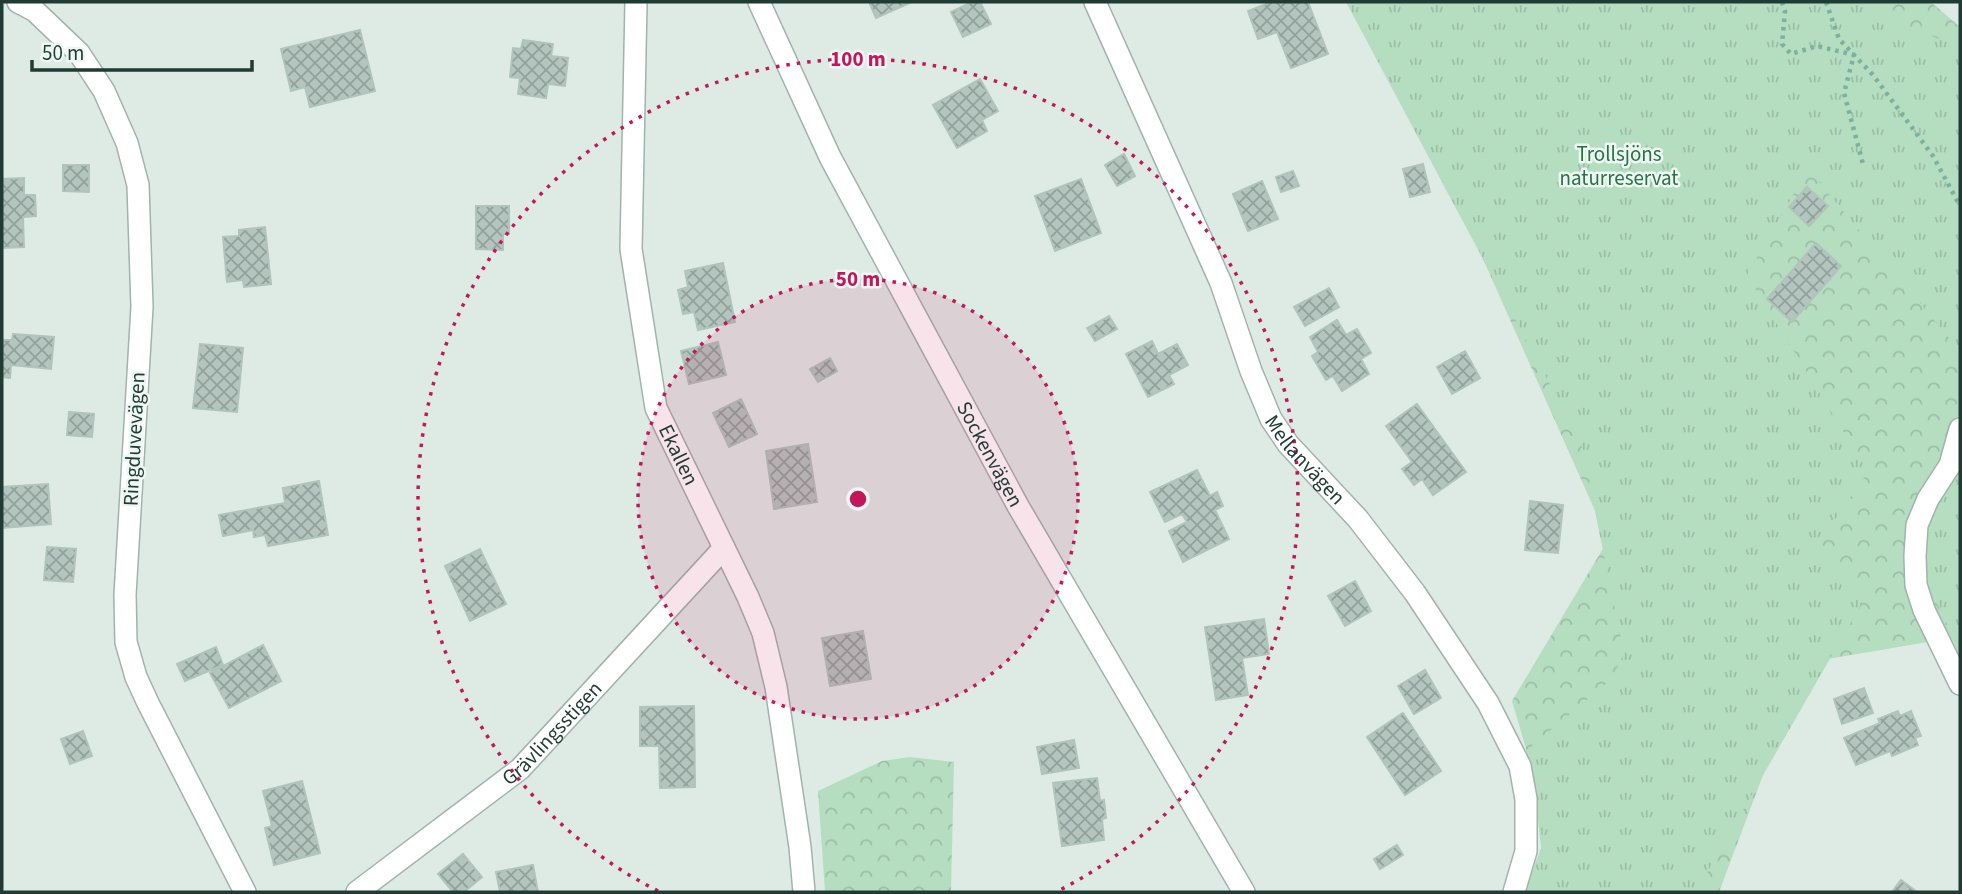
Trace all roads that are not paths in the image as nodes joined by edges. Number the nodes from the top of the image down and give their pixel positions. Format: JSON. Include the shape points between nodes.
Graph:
{"nodes":[{"id":1,"x":18,"y":2,"type":"edge"},
{"id":2,"x":636,"y":2,"type":"edge"},
{"id":3,"x":759,"y":2,"type":"edge"},
{"id":4,"x":1095,"y":2,"type":"edge"},
{"id":5,"x":1960,"y":429,"type":"edge"},
{"id":6,"x":723,"y":548,"type":"junction"},
{"id":7,"x":1960,"y":684,"type":"edge"},
{"id":8,"x":245,"y":892,"type":"edge"},
{"id":9,"x":357,"y":892,"type":"edge"},
{"id":10,"x":804,"y":892,"type":"edge"},
{"id":11,"x":1244,"y":892,"type":"edge"},
{"id":12,"x":1514,"y":892,"type":"edge"}],
"edges":[{"from":1,"to":8,"type":"street","name":"Ringduvevägen","via":[[35,11],[79,53],[104,90],[130,153],[138,186],[142,307],[126,642],[148,703]]},
{"from":2,"to":6,"type":"street","name":"Ekallen","via":[[631,249],[645,342],[656,408]]},
{"from":3,"to":11,"type":"street","name":"Sockenvägen","via":[[831,157],[1012,494]]},
{"from":4,"to":12,"type":"street","name":"Mellanvägen","via":[[1221,284],[1271,419],[1415,593],[1488,703],[1520,766],[1526,799],[1526,852]]},
{"from":5,"to":7,"type":"street","via":[[1950,465],[1917,525],[1915,556],[1916,585],[1924,610]]},
{"from":6,"to":9,"type":"street","name":"Grävlingsstigen","via":[[520,769]]},
{"from":6,"to":10,"type":"street","name":"Ekallen","via":[[763,633],[776,687]]}]}
